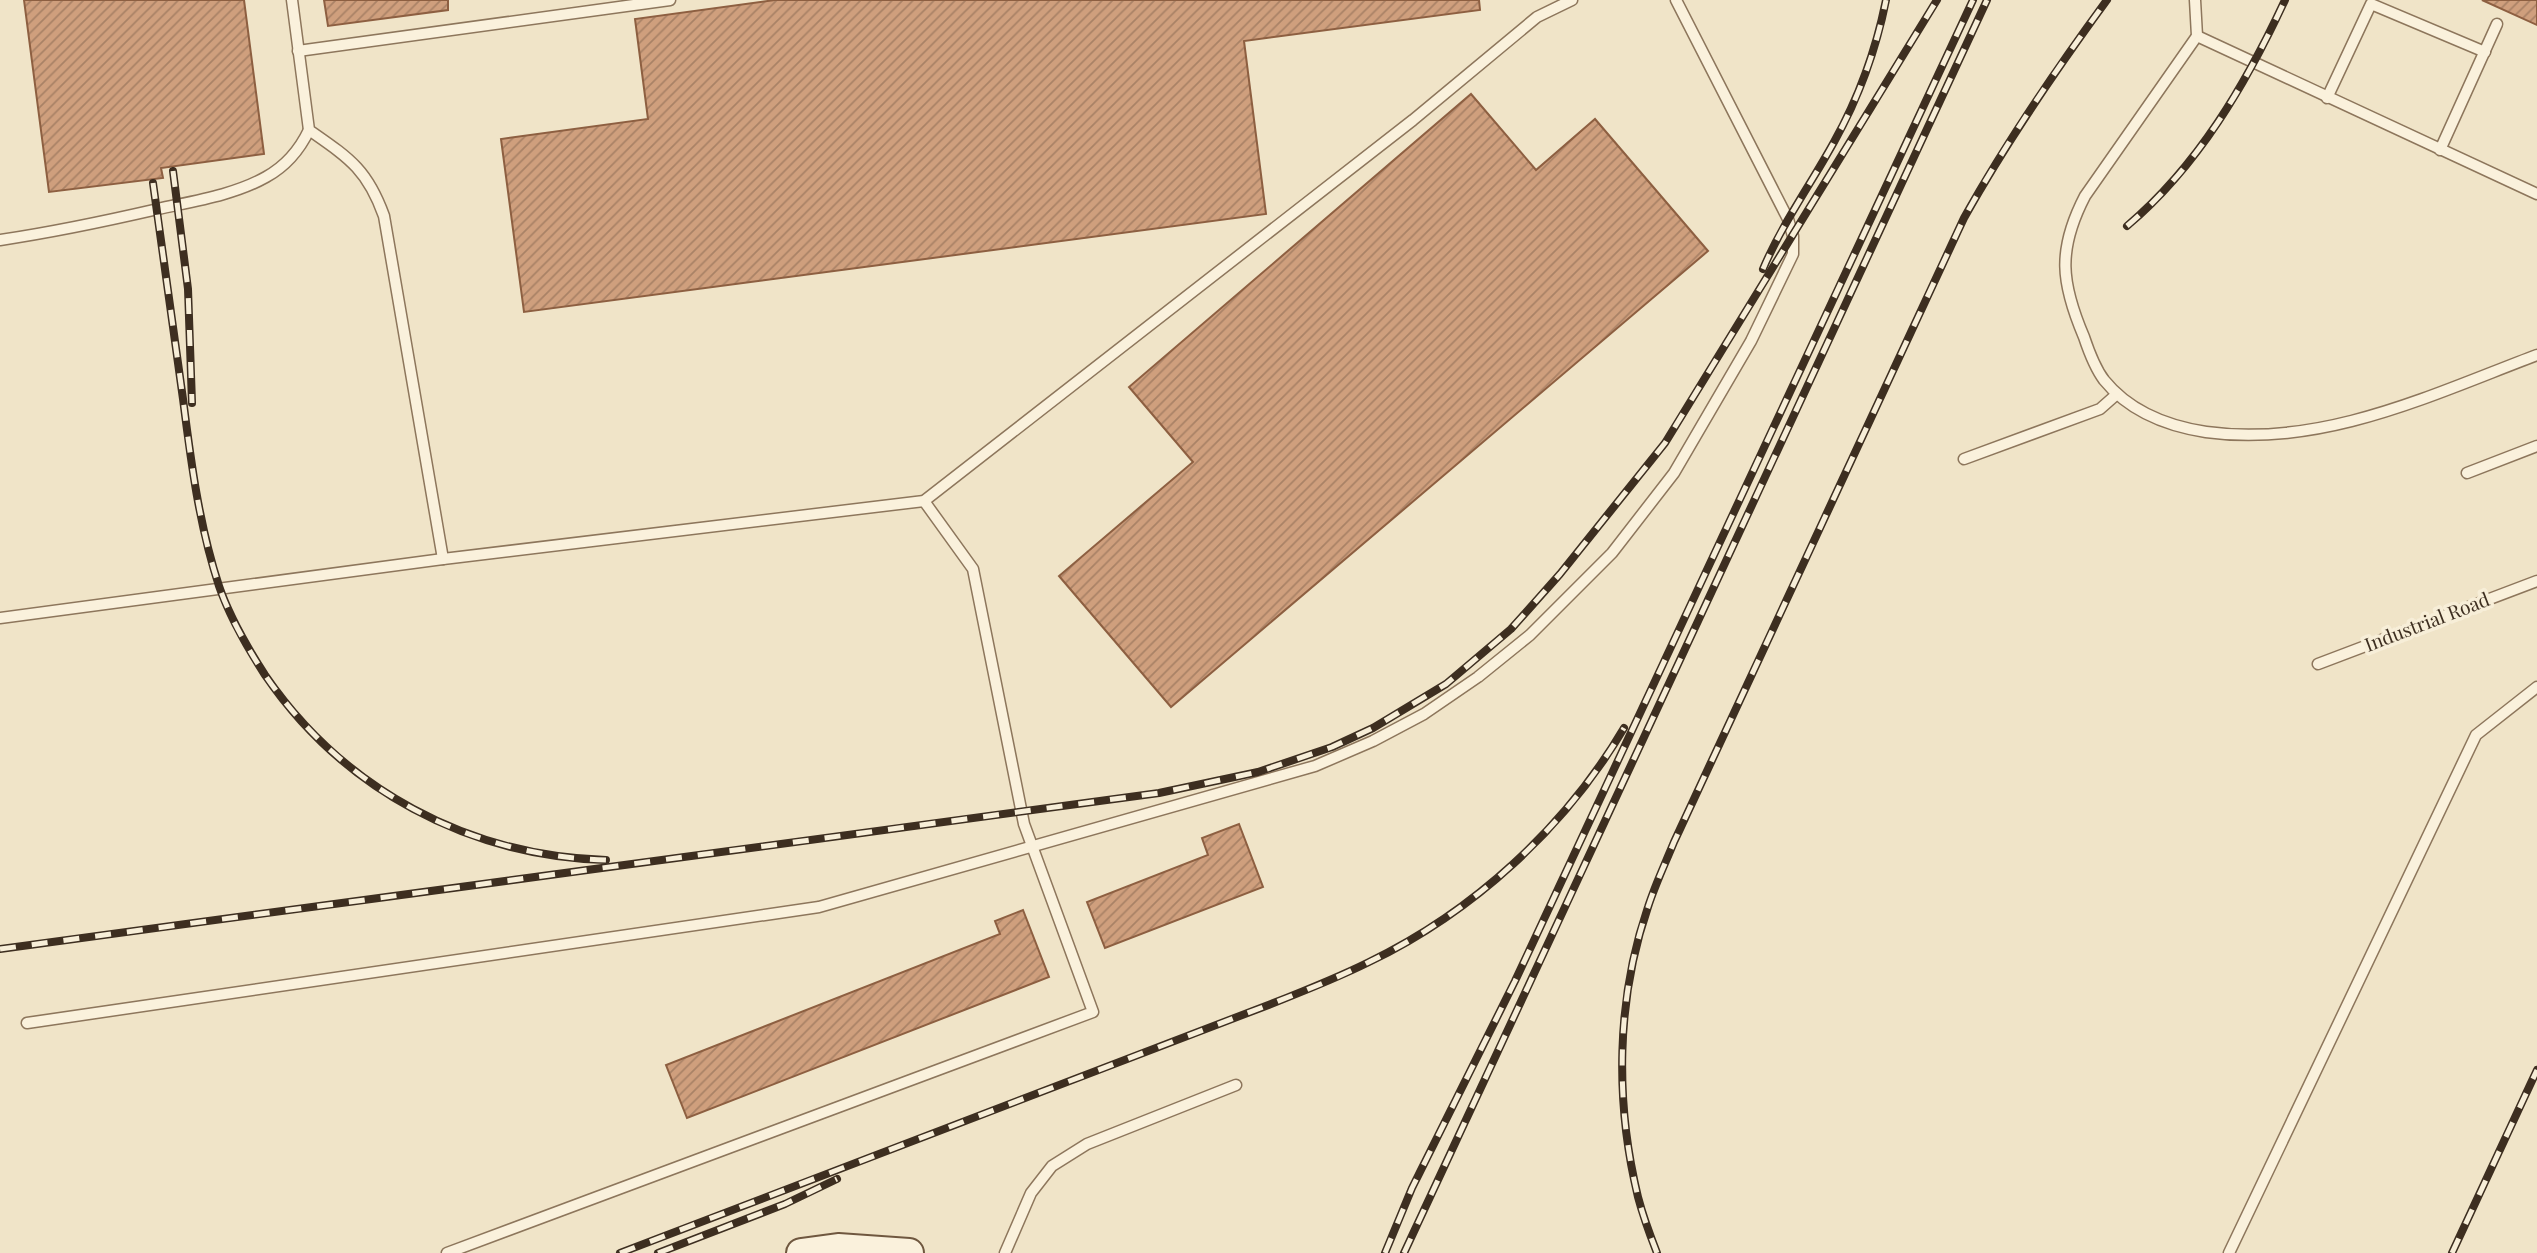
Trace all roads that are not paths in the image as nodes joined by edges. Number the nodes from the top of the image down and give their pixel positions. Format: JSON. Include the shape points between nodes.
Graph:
{"nodes":[{"id":1,"x":292,"y":0,"type":"edge"},
{"id":2,"x":670,"y":0,"type":"edge"},
{"id":3,"x":1572,"y":0,"type":"edge"},
{"id":4,"x":1676,"y":0,"type":"edge"},
{"id":5,"x":2195,"y":0,"type":"edge"},
{"id":6,"x":2497,"y":24,"type":"dead end"},
{"id":7,"x":2197,"y":36,"type":"junction"},
{"id":8,"x":298,"y":51,"type":"junction"},
{"id":9,"x":2485,"y":52,"type":"junction"},
{"id":10,"x":2327,"y":98,"type":"junction"},
{"id":11,"x":309,"y":130,"type":"junction"},
{"id":12,"x":2440,"y":150,"type":"junction"},
{"id":13,"x":2537,"y":194,"type":"edge"},
{"id":14,"x":0,"y":240,"type":"edge"},
{"id":15,"x":2537,"y":355,"type":"edge"},
{"id":16,"x":2116,"y":394,"type":"junction"},
{"id":17,"x":2537,"y":446,"type":"edge"},
{"id":18,"x":1964,"y":459,"type":"dead end"},
{"id":19,"x":2467,"y":473,"type":"dead end"},
{"id":20,"x":924,"y":501,"type":"junction"},
{"id":21,"x":443,"y":559,"type":"junction"},
{"id":22,"x":2537,"y":581,"type":"edge"},
{"id":23,"x":0,"y":618,"type":"edge"},
{"id":24,"x":2318,"y":664,"type":"dead end"},
{"id":25,"x":2537,"y":687,"type":"edge"},
{"id":26,"x":1031,"y":845,"type":"junction"},
{"id":27,"x":27,"y":1023,"type":"dead end"},
{"id":28,"x":1236,"y":1085,"type":"dead end"},
{"id":29,"x":447,"y":1253,"type":"edge"},
{"id":30,"x":802,"y":1253,"type":"edge"},
{"id":31,"x":909,"y":1253,"type":"edge"},
{"id":32,"x":1005,"y":1253,"type":"edge"},
{"id":33,"x":2230,"y":1253,"type":"edge"}],
"edges":[{"from":1,"to":8,"type":"lane"},
{"from":2,"to":8,"type":"lane"},
{"from":3,"to":20,"type":"lane","via":[[1537,17],[1413,120]]},
{"from":4,"to":26,"type":"lane","via":[[1788,219],[1794,246],[1751,341],[1674,473],[1612,553],[1530,635],[1424,714],[1315,766]]},
{"from":5,"to":7,"type":"lane"},
{"from":6,"to":9,"type":"lane"},
{"from":7,"to":10,"type":"lane"},
{"from":7,"to":16,"type":"lane","via":[[2085,196],[2065,247],[2074,315],[2102,378]]},
{"from":8,"to":11,"type":"lane"},
{"from":9,"to":10,"type":"lane","via":[[2371,4]]},
{"from":9,"to":12,"type":"lane"},
{"from":10,"to":12,"type":"lane"},
{"from":11,"to":14,"type":"lane","via":[[293,157],[279,169],[224,194],[76,228]]},
{"from":11,"to":21,"type":"lane","via":[[357,166],[370,182],[384,216]]},
{"from":12,"to":13,"type":"lane"},
{"from":15,"to":16,"type":"lane","via":[[2346,423],[2295,433],[2238,436],[2183,429],[2154,418]]},
{"from":16,"to":18,"type":"lane","via":[[2100,410]]},
{"from":17,"to":19,"type":"lane"},
{"from":20,"to":21,"type":"lane"},
{"from":20,"to":26,"type":"lane","via":[[973,569]]},
{"from":21,"to":23,"type":"lane"},
{"from":22,"to":24,"type":"lane","name":"Industrial Road"},
{"from":25,"to":33,"type":"lane","via":[[2476,735]]},
{"from":26,"to":27,"type":"lane","via":[[819,907]]},
{"from":26,"to":29,"type":"lane","via":[[1093,1012]]},
{"from":28,"to":32,"type":"lane","via":[[1087,1144],[1052,1166],[1031,1193]]},
{"from":30,"to":31,"type":"street","via":[[838,1248]]}]}
